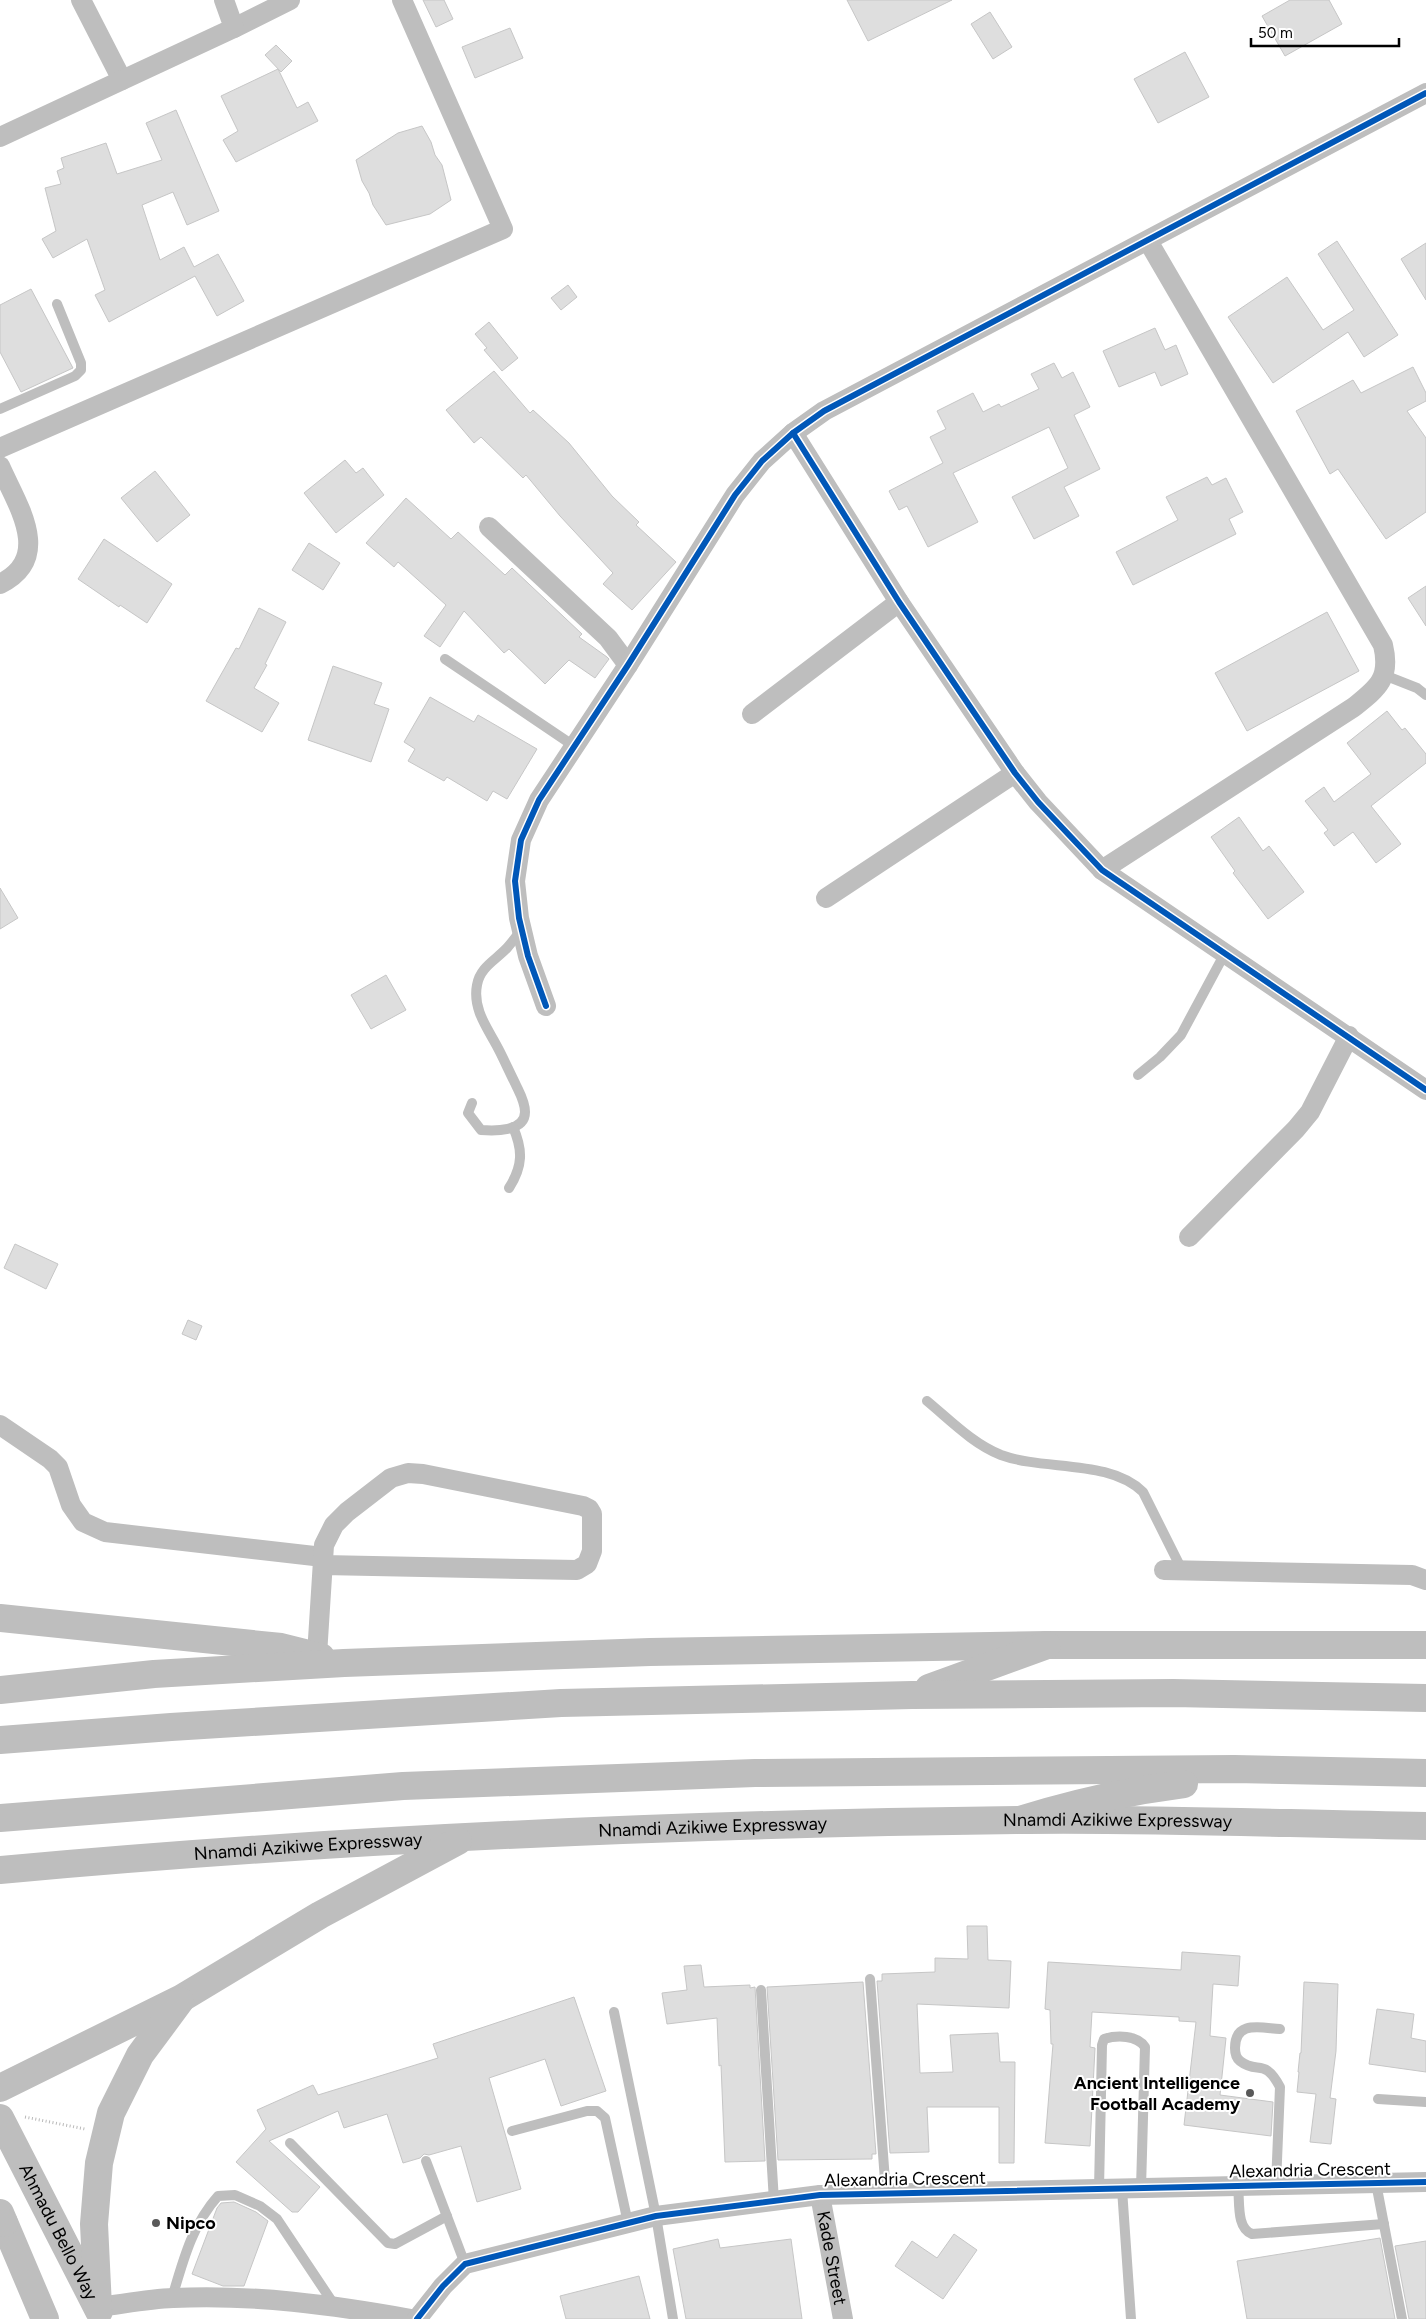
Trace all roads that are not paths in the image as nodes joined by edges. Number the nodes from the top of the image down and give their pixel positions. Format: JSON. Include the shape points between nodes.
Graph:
{"nodes":[{"id":1,"x":81,"y":0,"type":"edge"},
{"id":2,"x":224,"y":0,"type":"edge"},
{"id":3,"x":290,"y":0,"type":"edge"},
{"id":4,"x":402,"y":0,"type":"edge"},
{"id":5,"x":234,"y":28,"type":"junction"},
{"id":6,"x":122,"y":80,"type":"junction"},
{"id":7,"x":1426,"y":93,"type":"edge"},
{"id":8,"x":0,"y":137,"type":"edge"},
{"id":9,"x":1148,"y":241,"type":"junction"},
{"id":10,"x":57,"y":304,"type":"dead end"},
{"id":11,"x":0,"y":409,"type":"edge"},
{"id":12,"x":792,"y":433,"type":"junction"},
{"id":13,"x":0,"y":448,"type":"edge"},
{"id":14,"x":0,"y":466,"type":"edge"},
{"id":15,"x":489,"y":527,"type":"dead end"},
{"id":16,"x":0,"y":584,"type":"edge"},
{"id":17,"x":899,"y":602,"type":"junction"},
{"id":18,"x":445,"y":660,"type":"dead end"},
{"id":19,"x":628,"y":665,"type":"junction"},
{"id":20,"x":1384,"y":675,"type":"junction"},
{"id":21,"x":1426,"y":694,"type":"edge"},
{"id":22,"x":752,"y":714,"type":"dead end"},
{"id":23,"x":574,"y":746,"type":"junction"},
{"id":24,"x":1015,"y":773,"type":"junction"},
{"id":25,"x":1102,"y":870,"type":"junction"},
{"id":26,"x":826,"y":898,"type":"dead end"},
{"id":27,"x":521,"y":930,"type":"junction"},
{"id":28,"x":1225,"y":953,"type":"junction"},
{"id":29,"x":546,"y":1006,"type":"dead end"},
{"id":30,"x":1349,"y":1036,"type":"junction"},
{"id":31,"x":1138,"y":1076,"type":"dead end"},
{"id":32,"x":1426,"y":1090,"type":"edge"},
{"id":33,"x":472,"y":1103,"type":"dead end"},
{"id":34,"x":513,"y":1127,"type":"junction"},
{"id":35,"x":509,"y":1188,"type":"dead end"},
{"id":36,"x":1189,"y":1237,"type":"dead end"},
{"id":37,"x":928,"y":1400,"type":"dead end"},
{"id":38,"x":0,"y":1425,"type":"edge"},
{"id":39,"x":323,"y":1561,"type":"junction"},
{"id":40,"x":1173,"y":1570,"type":"joint"},
{"id":41,"x":1426,"y":1580,"type":"edge"},
{"id":42,"x":0,"y":1618,"type":"edge"},
{"id":43,"x":1422,"y":1643,"type":"edge"},
{"id":44,"x":1048,"y":1645,"type":"junction"},
{"id":45,"x":316,"y":1655,"type":"junction"},
{"id":46,"x":344,"y":1663,"type":"junction"},
{"id":47,"x":0,"y":1690,"type":"edge"},
{"id":48,"x":912,"y":1695,"type":"junction"},
{"id":49,"x":1426,"y":1698,"type":"edge"},
{"id":50,"x":0,"y":1740,"type":"edge"},
{"id":51,"x":1234,"y":1769,"type":"junction"},
{"id":52,"x":1426,"y":1773,"type":"edge"},
{"id":53,"x":0,"y":1818,"type":"edge"},
{"id":54,"x":1020,"y":1820,"type":"junction"},
{"id":55,"x":1426,"y":1826,"type":"edge"},
{"id":56,"x":467,"y":1837,"type":"junction"},
{"id":57,"x":0,"y":1870,"type":"edge"},
{"id":58,"x":870,"y":1979,"type":"dead end"},
{"id":59,"x":761,"y":1990,"type":"dead end"},
{"id":60,"x":182,"y":1998,"type":"junction"},
{"id":61,"x":614,"y":2012,"type":"dead end"},
{"id":62,"x":1280,"y":2029,"type":"dead end"},
{"id":63,"x":0,"y":2088,"type":"edge"},
{"id":64,"x":1378,"y":2099,"type":"dead end"},
{"id":65,"x":1426,"y":2102,"type":"edge"},
{"id":66,"x":10,"y":2117,"type":"edge"},
{"id":67,"x":512,"y":2131,"type":"dead end"},
{"id":68,"x":290,"y":2142,"type":"dead end"},
{"id":69,"x":426,"y":2161,"type":"dead end"},
{"id":70,"x":1426,"y":2182,"type":"edge"},
{"id":71,"x":1376,"y":2184,"type":"junction"},
{"id":72,"x":1276,"y":2185,"type":"junction"},
{"id":73,"x":1238,"y":2186,"type":"junction"},
{"id":74,"x":1132,"y":2188,"type":"junction"},
{"id":75,"x":1099,"y":2189,"type":"junction"},
{"id":76,"x":886,"y":2194,"type":"junction"},
{"id":77,"x":820,"y":2195,"type":"junction"},
{"id":78,"x":774,"y":2201,"type":"junction"},
{"id":79,"x":447,"y":2216,"type":"junction"},
{"id":80,"x":656,"y":2216,"type":"junction"},
{"id":81,"x":1,"y":2219,"type":"edge"},
{"id":82,"x":628,"y":2223,"type":"junction"},
{"id":83,"x":1384,"y":2224,"type":"junction"},
{"id":84,"x":465,"y":2264,"type":"junction"},
{"id":85,"x":172,"y":2298,"type":"junction"},
{"id":86,"x":335,"y":2306,"type":"junction"},
{"id":87,"x":100,"y":2313,"type":"edge"},
{"id":88,"x":45,"y":2319,"type":"edge"},
{"id":89,"x":411,"y":2319,"type":"edge"},
{"id":90,"x":417,"y":2319,"type":"edge"},
{"id":91,"x":673,"y":2319,"type":"edge"},
{"id":92,"x":843,"y":2319,"type":"edge"},
{"id":93,"x":1131,"y":2319,"type":"edge"},
{"id":94,"x":1402,"y":2319,"type":"edge"}],
"edges":[{"from":1,"to":6,"type":"street"},
{"from":2,"to":5,"type":"street"},
{"from":3,"to":5,"type":"street"},
{"from":4,"to":13,"type":"street","via":[[502,229]]},
{"from":5,"to":6,"type":"street"},
{"from":6,"to":8,"type":"street"},
{"from":7,"to":9,"type":"street"},
{"from":9,"to":12,"type":"street","via":[[824,411]]},
{"from":9,"to":20,"type":"street","via":[[1383,645],[1387,661]]},
{"from":10,"to":11,"type":"lane","via":[[81,370],[75,376]]},
{"from":12,"to":17,"type":"street"},
{"from":12,"to":19,"type":"street","via":[[762,461],[734,495]]},
{"from":14,"to":16,"type":"street","via":[[28,530],[30,544],[27,557],[18,571]]},
{"from":15,"to":19,"type":"street","via":[[608,638]]},
{"from":17,"to":22,"type":"street"},
{"from":17,"to":24,"type":"street"},
{"from":18,"to":23,"type":"lane"},
{"from":19,"to":23,"type":"street"},
{"from":20,"to":21,"type":"lane"},
{"from":20,"to":25,"type":"street","via":[[1375,690],[1354,707]]},
{"from":23,"to":27,"type":"street","via":[[539,800],[521,840],[515,881]]},
{"from":24,"to":25,"type":"street"},
{"from":24,"to":26,"type":"street"},
{"from":25,"to":28,"type":"street"},
{"from":27,"to":29,"type":"street"},
{"from":27,"to":34,"type":"lane","via":[[489,963],[476,986],[476,1003],[482,1020],[523,1100],[525,1114]]},
{"from":28,"to":30,"type":"street"},
{"from":28,"to":31,"type":"lane","via":[[1181,1035]]},
{"from":30,"to":32,"type":"street"},
{"from":30,"to":36,"type":"street","via":[[1310,1112]]},
{"from":33,"to":34,"type":"lane","via":[[468,1113],[481,1130],[498,1132]]},
{"from":34,"to":35,"type":"lane","via":[[520,1142],[520,1160],[518,1173]]},
{"from":37,"to":40,"type":"lane","via":[[983,1447],[1001,1455],[1114,1474],[1133,1482],[1143,1492]]},
{"from":38,"to":39,"type":"street","via":[[58,1467],[71,1504],[83,1522],[105,1532]]},
{"from":39,"to":39,"type":"street","via":[[577,1570],[587,1564],[592,1551],[592,1514],[583,1506],[408,1473],[391,1478],[334,1525],[324,1546]]},
{"from":39,"to":45,"type":"street"},
{"from":40,"to":41,"type":"street","via":[[1412,1575]]},
{"from":42,"to":45,"type":"main road","via":[[280,1647]]},
{"from":43,"to":44,"type":"main road"},
{"from":44,"to":46,"type":"main road","via":[[650,1652]]},
{"from":44,"to":48,"type":"main road"},
{"from":45,"to":46,"type":"main road"},
{"from":46,"to":47,"type":"main road","via":[[154,1674]]},
{"from":48,"to":49,"type":"main road","via":[[1173,1693]]},
{"from":48,"to":50,"type":"main road","via":[[561,1703]]},
{"from":51,"to":52,"type":"main road"},
{"from":51,"to":53,"type":"main road","via":[[755,1773],[403,1786]]},
{"from":51,"to":54,"type":"main road","via":[[1214,1779],[1066,1805]]},
{"from":54,"to":55,"type":"main road","name":"Nnamdi Azikiwe Expressway"},
{"from":54,"to":56,"type":"main road","name":"Nnamdi Azikiwe Expressway","via":[[658,1828]]},
{"from":56,"to":57,"type":"main road","name":"Nnamdi Azikiwe Expressway","via":[[146,1856]]},
{"from":56,"to":60,"type":"main road","via":[[320,1915]]},
{"from":58,"to":76,"type":"lane"},
{"from":59,"to":78,"type":"lane"},
{"from":60,"to":63,"type":"main road"},
{"from":60,"to":87,"type":"main road","via":[[140,2055],[111,2113],[99,2163],[94,2224]]},
{"from":61,"to":80,"type":"lane"},
{"from":62,"to":72,"type":"lane","via":[[1249,2027],[1235,2038],[1238,2060],[1264,2067],[1274,2075],[1280,2087]]},
{"from":64,"to":65,"type":"lane"},
{"from":66,"to":87,"type":"main road","name":"Ahmadu Bello Way"},
{"from":67,"to":82,"type":"lane","via":[[587,2111],[596,2111],[605,2118]]},
{"from":68,"to":79,"type":"lane","via":[[388,2243],[395,2244]]},
{"from":69,"to":79,"type":"lane"},
{"from":70,"to":71,"type":"street","name":"Alexandria Crescent"},
{"from":71,"to":72,"type":"street","name":"Alexandria Crescent"},
{"from":71,"to":83,"type":"lane"},
{"from":72,"to":73,"type":"street","name":"Alexandria Crescent"},
{"from":73,"to":74,"type":"street","name":"Alexandria Crescent"},
{"from":73,"to":83,"type":"lane","via":[[1241,2225],[1245,2232],[1252,2234]]},
{"from":74,"to":75,"type":"street","name":"Alexandria Crescent"},
{"from":74,"to":75,"type":"lane","via":[[1145,2047],[1135,2038],[1111,2037],[1104,2039],[1102,2045]]},
{"from":74,"to":93,"type":"lane"},
{"from":75,"to":76,"type":"street","name":"Alexandria Crescent"},
{"from":76,"to":77,"type":"street","name":"Alexandria Crescent"},
{"from":77,"to":78,"type":"street","name":"Alexandria Crescent"},
{"from":77,"to":92,"type":"street","name":"Kade Street"},
{"from":78,"to":80,"type":"street","name":"Alexandria Crescent"},
{"from":79,"to":84,"type":"lane"},
{"from":80,"to":82,"type":"street","name":"Alexandria Crescent"},
{"from":80,"to":91,"type":"lane"},
{"from":81,"to":88,"type":"main road"},
{"from":82,"to":84,"type":"street","name":"Alexandria Crescent"},
{"from":83,"to":94,"type":"lane"},
{"from":84,"to":90,"type":"street"},
{"from":85,"to":86,"type":"street","via":[[235,2298]]},
{"from":85,"to":86,"type":"lane","via":[[184,2258],[204,2212],[218,2196],[235,2195],[260,2206],[277,2219]]},
{"from":85,"to":87,"type":"street"},
{"from":86,"to":89,"type":"street"}]}
